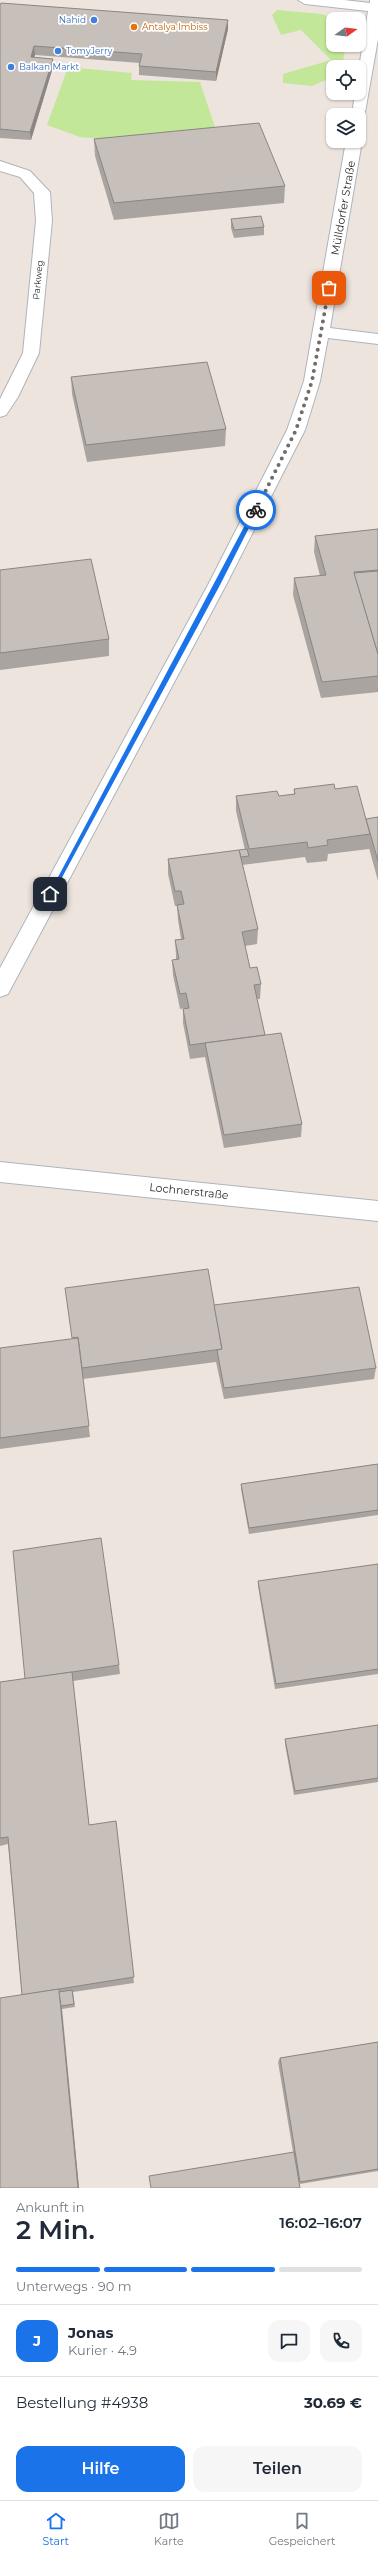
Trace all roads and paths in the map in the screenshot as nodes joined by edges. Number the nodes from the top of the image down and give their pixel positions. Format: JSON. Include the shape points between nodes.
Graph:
{"nodes":[{"id":1,"x":305,"y":0,"type":"edge"},
{"id":2,"x":377,"y":5,"type":"edge"},
{"id":3,"x":359,"y":108,"type":"edge"},
{"id":4,"x":353,"y":148,"type":"edge"},
{"id":5,"x":0,"y":166,"type":"edge"},
{"id":6,"x":321,"y":332,"type":"junction"},
{"id":7,"x":378,"y":339,"type":"edge"},
{"id":8,"x":0,"y":411,"type":"edge"},
{"id":9,"x":0,"y":988,"type":"edge"},
{"id":10,"x":0,"y":1172,"type":"edge"},
{"id":11,"x":378,"y":1211,"type":"edge"}],
"edges":[{"from":1,"to":2,"type":"street"},
{"from":2,"to":3,"type":"street"},
{"from":4,"to":6,"type":"street","name":"Mülldorfer Straße"},
{"from":5,"to":8,"type":"street","name":"Parkweg","via":[[25,174],[42,192],[44,221],[31,353],[10,397]]},
{"from":6,"to":7,"type":"street"},
{"from":6,"to":9,"type":"street","name":"Mülldorfer Straße","via":[[312,381],[296,430],[218,585]]},
{"from":10,"to":11,"type":"street","name":"Lochnerstraße"}]}
